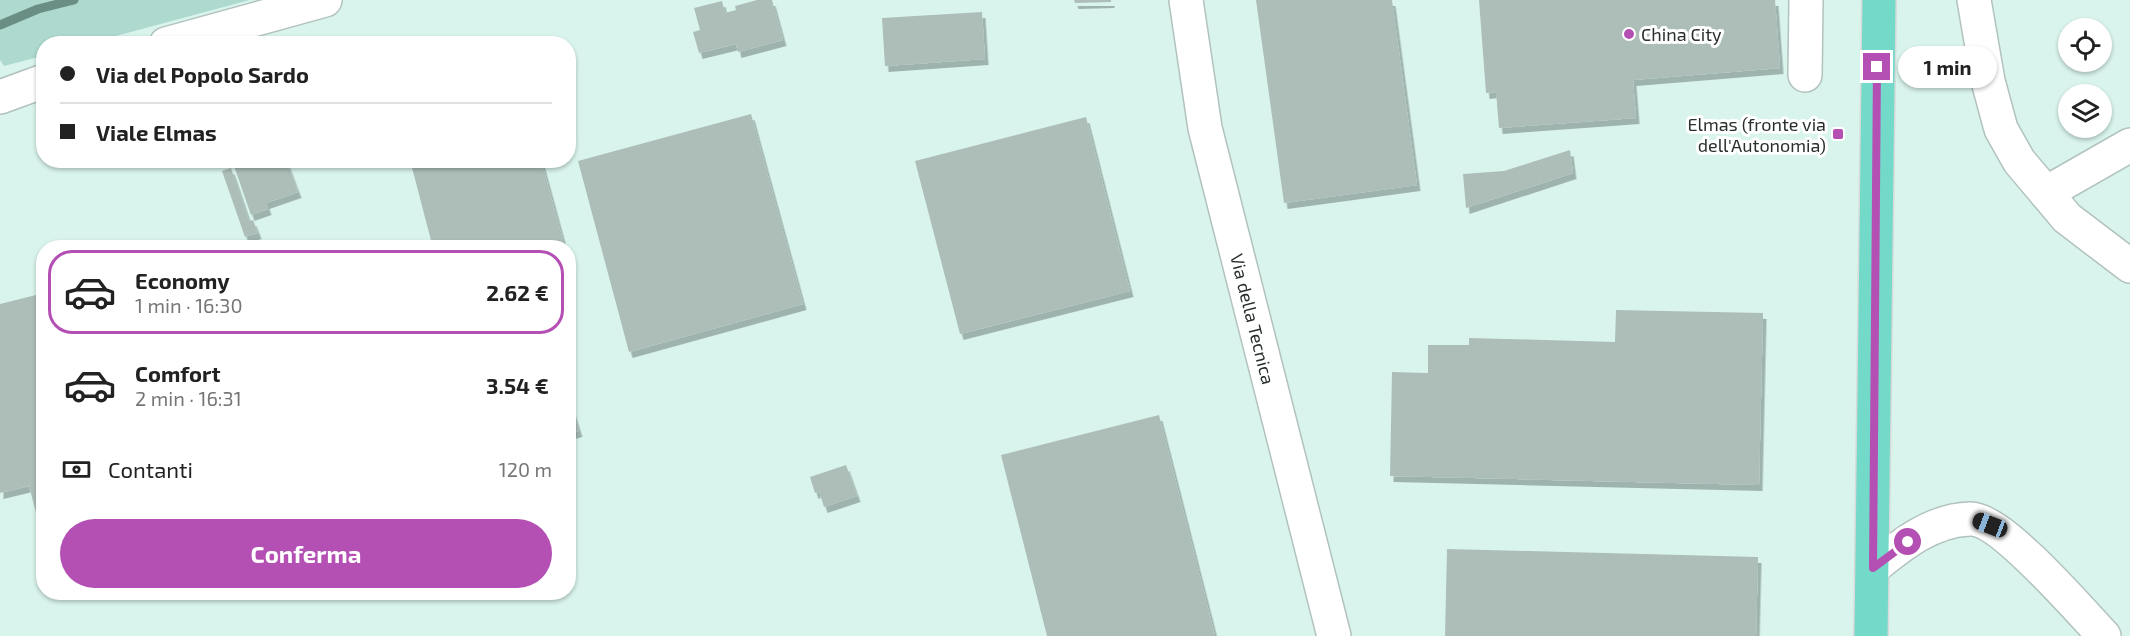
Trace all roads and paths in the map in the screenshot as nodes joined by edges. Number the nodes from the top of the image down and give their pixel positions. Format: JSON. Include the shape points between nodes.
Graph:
{"nodes":[{"id":1,"x":325,"y":0,"type":"edge"},
{"id":2,"x":1186,"y":0,"type":"edge"},
{"id":3,"x":1806,"y":0,"type":"edge"},
{"id":4,"x":1874,"y":0,"type":"edge"},
{"id":5,"x":1879,"y":0,"type":"edge"},
{"id":6,"x":1974,"y":0,"type":"edge"},
{"id":7,"x":195,"y":36,"type":"edge"},
{"id":8,"x":1805,"y":75,"type":"dead end"},
{"id":9,"x":36,"y":84,"type":"edge"},
{"id":10,"x":0,"y":97,"type":"edge"},
{"id":11,"x":2130,"y":145,"type":"edge"},
{"id":12,"x":2046,"y":193,"type":"junction"},
{"id":13,"x":2130,"y":266,"type":"edge"},
{"id":14,"x":1873,"y":568,"type":"junction"},
{"id":15,"x":1334,"y":636,"type":"edge"},
{"id":16,"x":1871,"y":636,"type":"edge"},
{"id":17,"x":2104,"y":636,"type":"edge"}],
"edges":[{"from":1,"to":7,"type":"street"},
{"from":2,"to":15,"type":"street","name":"Via della Tecnica","via":[[1204,128]]},
{"from":3,"to":8,"type":"street"},
{"from":4,"to":5,"type":"street"},
{"from":5,"to":14,"type":"main road"},
{"from":6,"to":12,"type":"street","via":[[2001,129],[2019,161]]},
{"from":9,"to":10,"type":"street"},
{"from":11,"to":12,"type":"street"},
{"from":12,"to":13,"type":"street","via":[[2067,219]]},
{"from":14,"to":16,"type":"main road"},
{"from":14,"to":17,"type":"street","via":[[1919,534],[1948,522],[1973,519],[1990,525],[2027,556]]}]}
